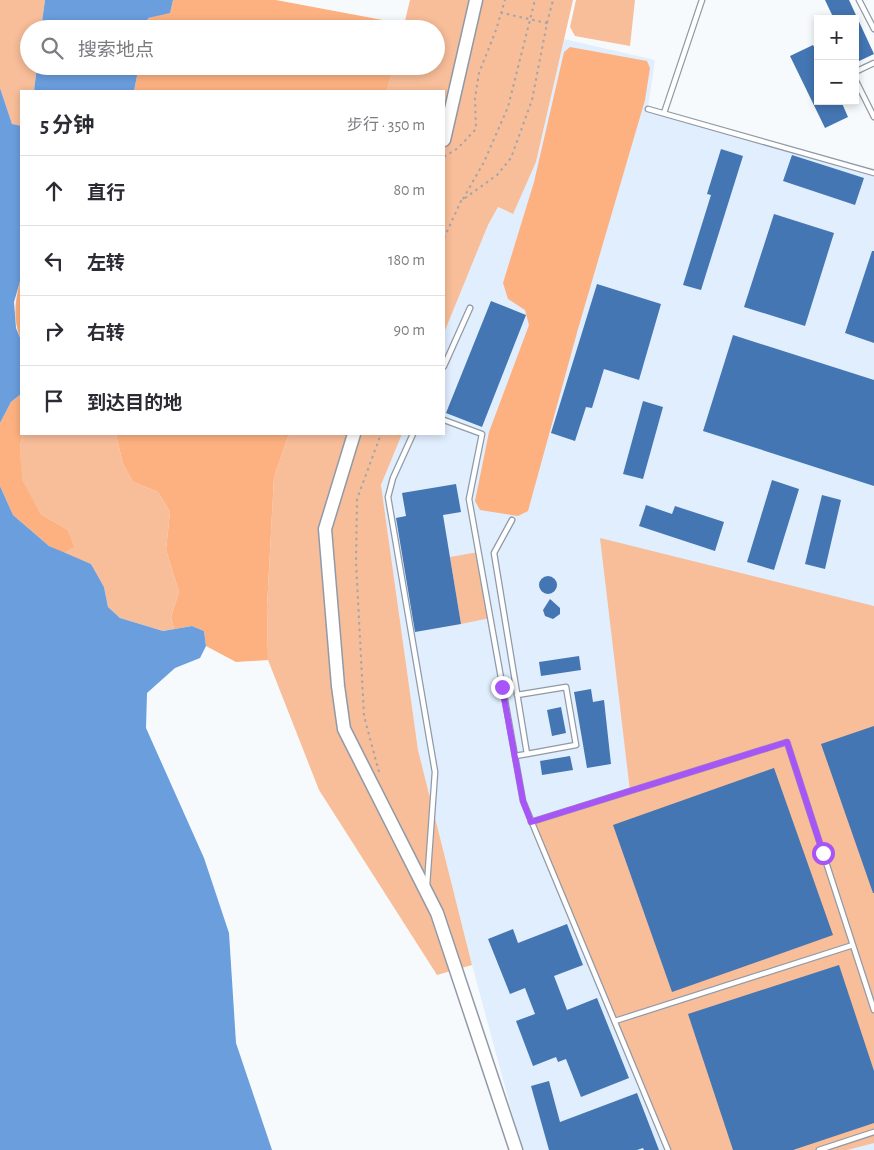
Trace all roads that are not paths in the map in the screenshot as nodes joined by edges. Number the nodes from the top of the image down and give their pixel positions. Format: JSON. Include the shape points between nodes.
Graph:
{"nodes":[{"id":1,"x":476,"y":0,"type":"edge"},
{"id":2,"x":702,"y":0,"type":"edge"},
{"id":3,"x":860,"y":0,"type":"edge"},
{"id":4,"x":874,"y":30,"type":"edge"},
{"id":5,"x":874,"y":63,"type":"edge"},
{"id":6,"x":859,"y":70,"type":"edge"},
{"id":7,"x":859,"y":87,"type":"edge"},
{"id":8,"x":648,"y":109,"type":"dead end"},
{"id":9,"x":664,"y":113,"type":"dead end"},
{"id":10,"x":874,"y":117,"type":"edge"},
{"id":11,"x":445,"y":136,"type":"edge"},
{"id":12,"x":874,"y":173,"type":"edge"},
{"id":13,"x":470,"y":308,"type":"dead end"},
{"id":14,"x":445,"y":364,"type":"edge"},
{"id":15,"x":445,"y":420,"type":"edge"},
{"id":16,"x":354,"y":435,"type":"edge"},
{"id":17,"x":413,"y":435,"type":"edge"},
{"id":18,"x":512,"y":520,"type":"dead end"},
{"id":19,"x":517,"y":695,"type":"junction"},
{"id":20,"x":527,"y":754,"type":"junction"},
{"id":21,"x":515,"y":756,"type":"junction"},
{"id":22,"x":531,"y":822,"type":"junction"},
{"id":23,"x":426,"y":889,"type":"junction"},
{"id":24,"x":853,"y":945,"type":"junction"},
{"id":25,"x":874,"y":1010,"type":"edge"},
{"id":26,"x":614,"y":1021,"type":"junction"},
{"id":27,"x":874,"y":1132,"type":"edge"},
{"id":28,"x":516,"y":1150,"type":"edge"},
{"id":29,"x":668,"y":1150,"type":"edge"},
{"id":30,"x":819,"y":1150,"type":"edge"}],
"edges":[{"from":1,"to":11,"type":"street"},
{"from":2,"to":9,"type":"lane"},
{"from":3,"to":4,"type":"lane"},
{"from":5,"to":6,"type":"lane"},
{"from":7,"to":10,"type":"lane"},
{"from":8,"to":12,"type":"lane"},
{"from":13,"to":14,"type":"lane"},
{"from":15,"to":21,"type":"lane","via":[[482,434],[469,499]]},
{"from":16,"to":23,"type":"street","via":[[325,529],[344,729]]},
{"from":17,"to":23,"type":"lane","via":[[388,497],[435,772]]},
{"from":18,"to":19,"type":"lane","via":[[494,553]]},
{"from":19,"to":20,"type":"lane"},
{"from":19,"to":20,"type":"lane","via":[[566,687],[576,745]]},
{"from":20,"to":21,"type":"lane"},
{"from":21,"to":22,"type":"lane","via":[[523,801]]},
{"from":22,"to":24,"type":"lane","via":[[787,742]]},
{"from":22,"to":26,"type":"lane"},
{"from":23,"to":28,"type":"street","via":[[437,913]]},
{"from":24,"to":25,"type":"lane"},
{"from":24,"to":26,"type":"lane"},
{"from":26,"to":29,"type":"lane"},
{"from":27,"to":30,"type":"lane"}]}
